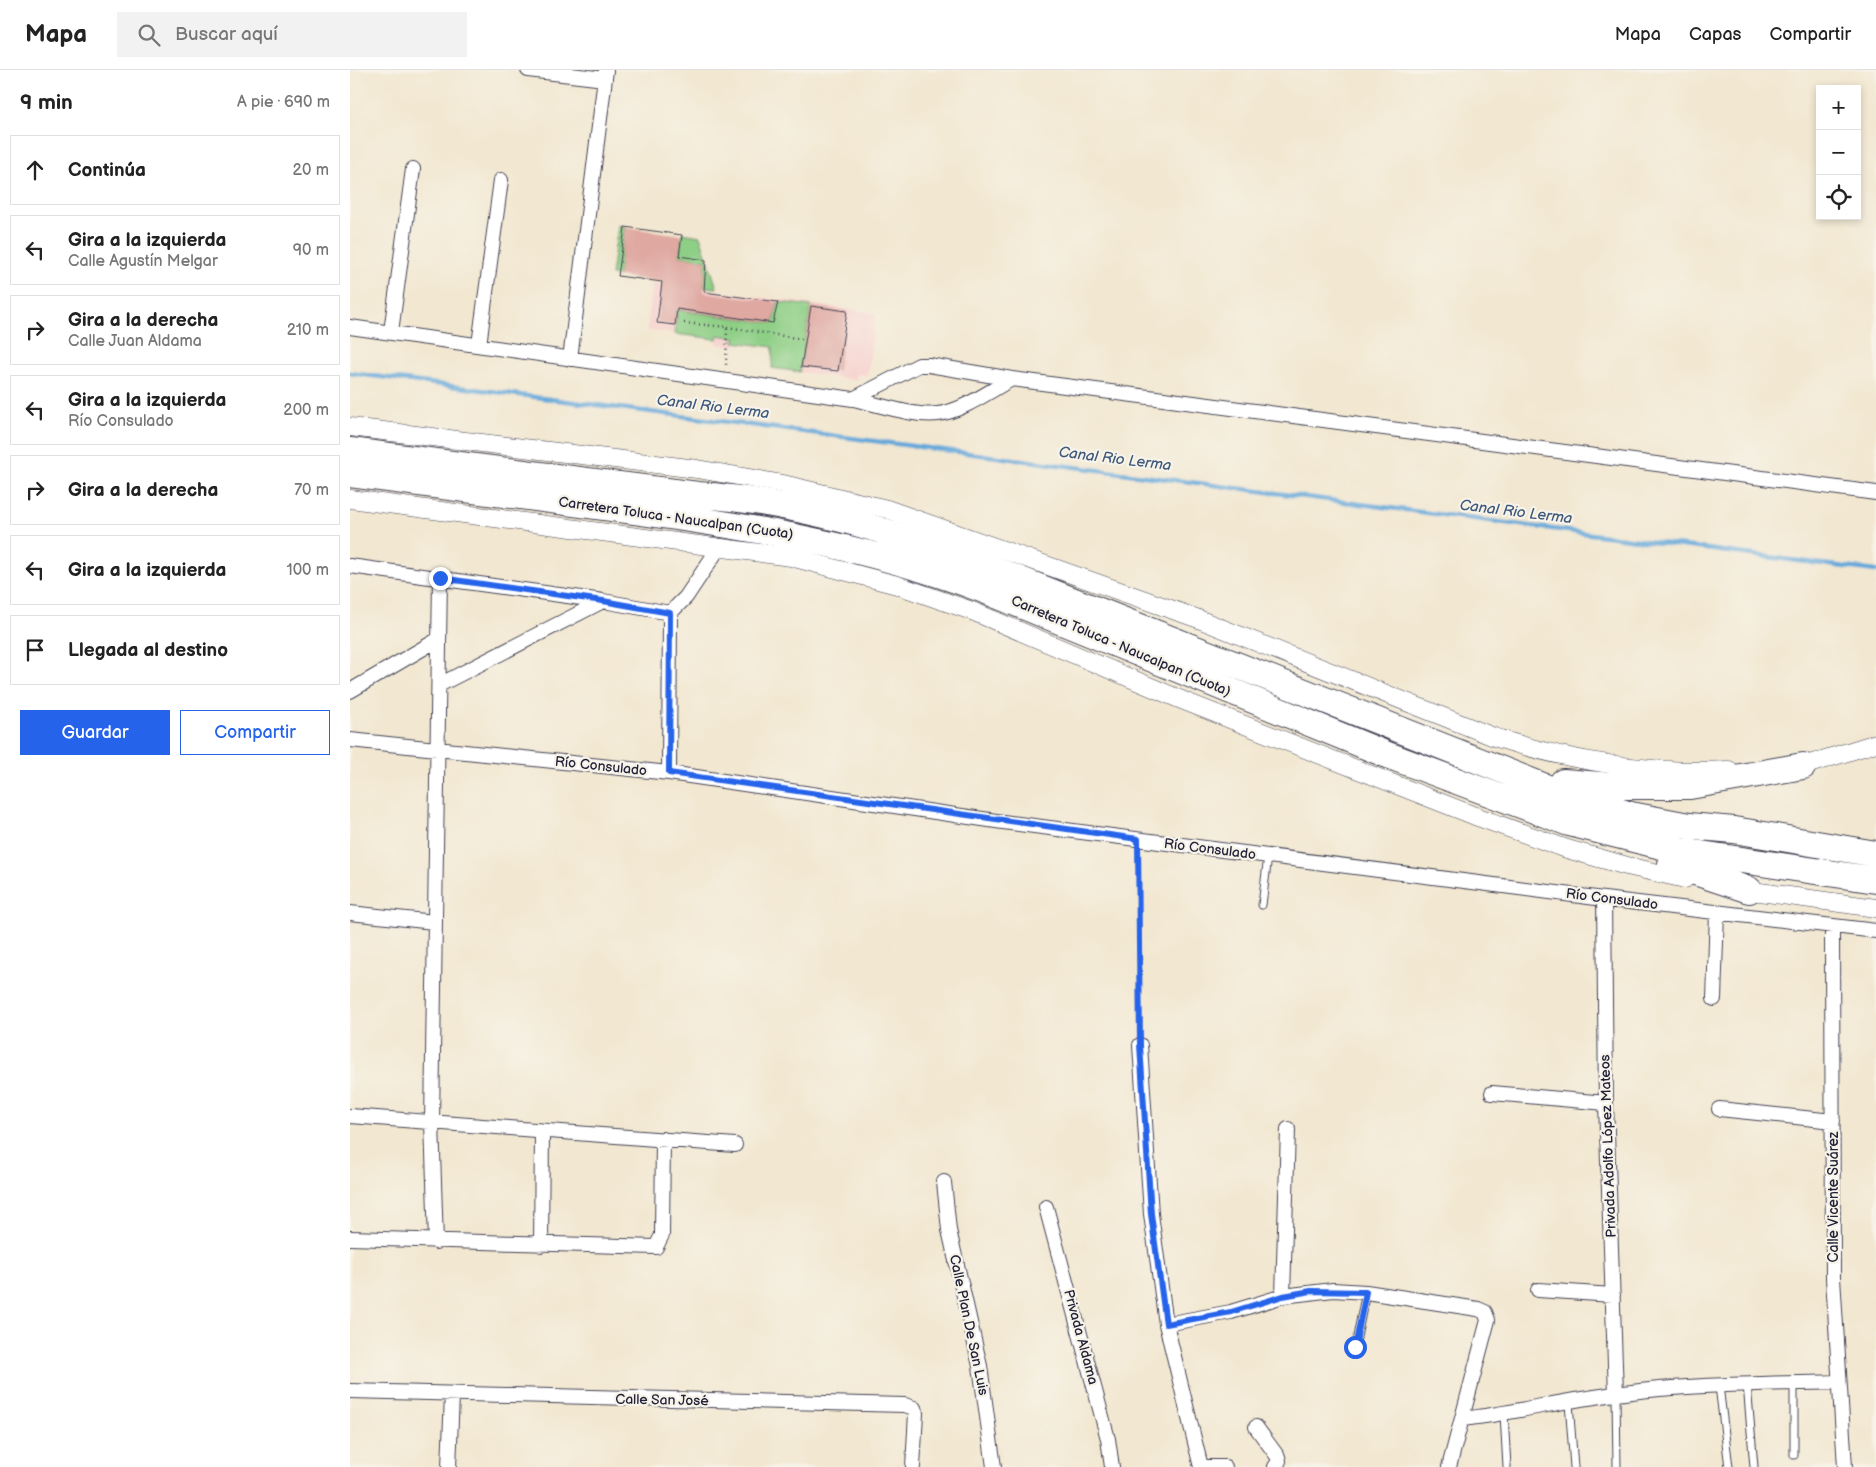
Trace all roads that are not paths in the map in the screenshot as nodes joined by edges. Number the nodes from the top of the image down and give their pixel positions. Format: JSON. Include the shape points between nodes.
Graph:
{"nodes":[{"id":1,"x":528,"y":70,"type":"edge"},
{"id":2,"x":606,"y":74,"type":"edge"},
{"id":3,"x":413,"y":168,"type":"dead end"},
{"id":4,"x":501,"y":180,"type":"dead end"},
{"id":5,"x":350,"y":327,"type":"edge"},
{"id":6,"x":391,"y":332,"type":"junction"},
{"id":7,"x":479,"y":345,"type":"junction"},
{"id":8,"x":570,"y":359,"type":"junction"},
{"id":9,"x":1012,"y":379,"type":"junction"},
{"id":10,"x":853,"y":399,"type":"junction"},
{"id":11,"x":350,"y":427,"type":"edge"},
{"id":12,"x":350,"y":451,"type":"edge"},
{"id":13,"x":350,"y":474,"type":"edge"},
{"id":14,"x":1876,"y":493,"type":"edge"},
{"id":15,"x":350,"y":499,"type":"edge"},
{"id":16,"x":720,"y":546,"type":"junction"},
{"id":17,"x":350,"y":566,"type":"edge"},
{"id":18,"x":440,"y":578,"type":"junction"},
{"id":19,"x":603,"y":601,"type":"junction"},
{"id":20,"x":670,"y":613,"type":"junction"},
{"id":21,"x":440,"y":639,"type":"junction"},
{"id":22,"x":439,"y":685,"type":"junction"},
{"id":23,"x":350,"y":691,"type":"edge"},
{"id":24,"x":350,"y":740,"type":"edge"},
{"id":25,"x":1876,"y":743,"type":"edge"},
{"id":26,"x":438,"y":750,"type":"junction"},
{"id":27,"x":1803,"y":766,"type":"junction"},
{"id":28,"x":669,"y":773,"type":"junction"},
{"id":29,"x":1530,"y":780,"type":"junction"},
{"id":30,"x":1490,"y":795,"type":"junction"},
{"id":31,"x":1876,"y":854,"type":"edge"},
{"id":32,"x":1268,"y":856,"type":"junction"},
{"id":33,"x":1876,"y":880,"type":"edge"},
{"id":34,"x":1749,"y":890,"type":"junction"},
{"id":35,"x":1604,"y":899,"type":"junction"},
{"id":36,"x":1262,"y":905,"type":"dead end"},
{"id":37,"x":1876,"y":908,"type":"edge"},
{"id":38,"x":1717,"y":912,"type":"junction"},
{"id":39,"x":350,"y":913,"type":"edge"},
{"id":40,"x":434,"y":922,"type":"junction"},
{"id":41,"x":1832,"y":926,"type":"junction"},
{"id":42,"x":1876,"y":931,"type":"edge"},
{"id":43,"x":1714,"y":999,"type":"dead end"},
{"id":44,"x":1140,"y":1045,"type":"road end"},
{"id":45,"x":1492,"y":1093,"type":"dead end"},
{"id":46,"x":1606,"y":1103,"type":"junction"},
{"id":47,"x":1718,"y":1109,"type":"dead end"},
{"id":48,"x":350,"y":1116,"type":"edge"},
{"id":49,"x":1833,"y":1121,"type":"junction"},
{"id":50,"x":432,"y":1124,"type":"junction"},
{"id":51,"x":1288,"y":1129,"type":"dead end"},
{"id":52,"x":542,"y":1131,"type":"junction"},
{"id":53,"x":663,"y":1139,"type":"junction"},
{"id":54,"x":735,"y":1144,"type":"dead end"},
{"id":55,"x":944,"y":1182,"type":"dead end"},
{"id":56,"x":1046,"y":1207,"type":"dead end"},
{"id":57,"x":350,"y":1238,"type":"edge"},
{"id":58,"x":436,"y":1242,"type":"junction"},
{"id":59,"x":541,"y":1245,"type":"junction"},
{"id":60,"x":1538,"y":1290,"type":"dead end"},
{"id":61,"x":1366,"y":1292,"type":"junction"},
{"id":62,"x":1613,"y":1295,"type":"junction"},
{"id":63,"x":1283,"y":1296,"type":"junction"},
{"id":64,"x":1166,"y":1324,"type":"junction"},
{"id":65,"x":1355,"y":1347,"type":"dead end"},
{"id":66,"x":1839,"y":1382,"type":"junction"},
{"id":67,"x":1794,"y":1383,"type":"junction"},
{"id":68,"x":1747,"y":1384,"type":"junction"},
{"id":69,"x":1719,"y":1386,"type":"junction"},
{"id":70,"x":350,"y":1391,"type":"edge"},
{"id":71,"x":1616,"y":1394,"type":"junction"},
{"id":72,"x":452,"y":1395,"type":"junction"},
{"id":73,"x":1570,"y":1403,"type":"junction"},
{"id":74,"x":1504,"y":1414,"type":"junction"},
{"id":75,"x":1462,"y":1419,"type":"junction"},
{"id":76,"x":1256,"y":1428,"type":"dead end"},
{"id":77,"x":1794,"y":1455,"type":"dead end"},
{"id":78,"x":449,"y":1467,"type":"edge"},
{"id":79,"x":913,"y":1467,"type":"edge"},
{"id":80,"x":994,"y":1467,"type":"edge"},
{"id":81,"x":1112,"y":1467,"type":"edge"},
{"id":82,"x":1201,"y":1467,"type":"edge"},
{"id":83,"x":1225,"y":1467,"type":"edge"},
{"id":84,"x":1275,"y":1467,"type":"edge"},
{"id":85,"x":1449,"y":1467,"type":"edge"},
{"id":86,"x":1507,"y":1467,"type":"edge"},
{"id":87,"x":1574,"y":1467,"type":"edge"},
{"id":88,"x":1617,"y":1467,"type":"edge"},
{"id":89,"x":1729,"y":1467,"type":"edge"},
{"id":90,"x":1754,"y":1467,"type":"edge"},
{"id":91,"x":1845,"y":1467,"type":"edge"}],
"edges":[{"from":1,"to":2,"type":"street"},
{"from":2,"to":8,"type":"street"},
{"from":3,"to":6,"type":"street"},
{"from":4,"to":7,"type":"street"},
{"from":5,"to":6,"type":"street"},
{"from":6,"to":7,"type":"street"},
{"from":7,"to":8,"type":"street"},
{"from":8,"to":10,"type":"street"},
{"from":9,"to":10,"type":"street","via":[[919,365]]},
{"from":9,"to":10,"type":"street","via":[[953,410],[938,414],[923,414]]},
{"from":9,"to":14,"type":"street"},
{"from":11,"to":27,"type":"street","via":[[697,470],[783,484],[887,509],[1196,618],[1534,750],[1658,769]]},
{"from":12,"to":29,"type":"highway","name":"Carretera Toluca - Naucalpan (Cuota)","via":[[733,498],[848,522],[975,562]]},
{"from":13,"to":30,"type":"highway","name":"Carretera Toluca - Naucalpan (Cuota)","via":[[707,520],[851,547],[984,590]]},
{"from":15,"to":16,"type":"street"},
{"from":16,"to":20,"type":"street","via":[[686,597]]},
{"from":16,"to":34,"type":"street","via":[[791,557],[897,585],[972,611],[1184,702],[1493,823],[1627,866]]},
{"from":17,"to":18,"type":"street"},
{"from":18,"to":19,"type":"street"},
{"from":18,"to":21,"type":"street"},
{"from":19,"to":20,"type":"street"},
{"from":19,"to":22,"type":"street"},
{"from":20,"to":28,"type":"street"},
{"from":21,"to":22,"type":"street"},
{"from":21,"to":23,"type":"street"},
{"from":22,"to":26,"type":"street"},
{"from":24,"to":26,"type":"street","name":"Río Consulado"},
{"from":25,"to":27,"type":"street"},
{"from":26,"to":28,"type":"street","name":"Río Consulado"},
{"from":26,"to":40,"type":"street"},
{"from":27,"to":29,"type":"highway","via":[[1690,786],[1612,786]]},
{"from":28,"to":32,"type":"street","name":"Río Consulado"},
{"from":29,"to":31,"type":"highway","name":"Carretera Toluca - Naucalpan (Cuota)","via":[[1568,796],[1632,815]]},
{"from":30,"to":33,"type":"highway","name":"Carretera Toluca - Naucalpan (Cuota)","via":[[1569,824],[1635,841],[1736,861]]},
{"from":30,"to":34,"type":"highway","via":[[1536,825],[1597,845],[1694,870]]},
{"from":32,"to":35,"type":"street","name":"Río Consulado"},
{"from":32,"to":36,"type":"lane"},
{"from":34,"to":37,"type":"street"},
{"from":35,"to":38,"type":"street","name":"Río Consulado"},
{"from":35,"to":46,"type":"street","name":"Privada Adolfo López Mateos"},
{"from":38,"to":41,"type":"street","name":"Río Consulado"},
{"from":38,"to":43,"type":"street"},
{"from":39,"to":40,"type":"street"},
{"from":40,"to":50,"type":"street"},
{"from":41,"to":42,"type":"street","name":"Río Consulado"},
{"from":41,"to":49,"type":"street","name":"Calle Vicente Suárez"},
{"from":44,"to":64,"type":"street","via":[[1151,1214]]},
{"from":45,"to":46,"type":"street"},
{"from":46,"to":62,"type":"street","name":"Privada Adolfo López Mateos"},
{"from":47,"to":49,"type":"street"},
{"from":48,"to":50,"type":"street"},
{"from":49,"to":66,"type":"street","name":"Calle Vicente Suárez","via":[[1833,1278]]},
{"from":50,"to":52,"type":"street"},
{"from":50,"to":58,"type":"street"},
{"from":51,"to":63,"type":"street"},
{"from":52,"to":53,"type":"street"},
{"from":52,"to":59,"type":"street"},
{"from":53,"to":54,"type":"street"},
{"from":53,"to":59,"type":"street","via":[[662,1235],[656,1247]]},
{"from":55,"to":80,"type":"street","name":"Calle Plan De San Luis","via":[[949,1230],[980,1366]]},
{"from":56,"to":81,"type":"street","name":"Privada Aldama","via":[[1108,1439]]},
{"from":57,"to":58,"type":"street"},
{"from":58,"to":59,"type":"street"},
{"from":60,"to":62,"type":"street"},
{"from":61,"to":63,"type":"street","via":[[1333,1290]]},
{"from":61,"to":65,"type":"lane"},
{"from":61,"to":75,"type":"street","via":[[1485,1312],[1488,1320]]},
{"from":62,"to":71,"type":"street","name":"Privada Adolfo López Mateos"},
{"from":63,"to":64,"type":"street","via":[[1231,1312]]},
{"from":64,"to":82,"type":"street"},
{"from":66,"to":67,"type":"street"},
{"from":66,"to":91,"type":"street","name":"Calle Vicente Suárez"},
{"from":67,"to":68,"type":"street"},
{"from":67,"to":77,"type":"lane"},
{"from":68,"to":69,"type":"street"},
{"from":68,"to":90,"type":"lane"},
{"from":69,"to":71,"type":"street"},
{"from":69,"to":89,"type":"lane"},
{"from":70,"to":72,"type":"street","name":"Calle San José"},
{"from":71,"to":73,"type":"street"},
{"from":71,"to":88,"type":"lane"},
{"from":72,"to":78,"type":"street"},
{"from":72,"to":79,"type":"street","name":"Calle San José","via":[[910,1406],[916,1414]]},
{"from":73,"to":74,"type":"street"},
{"from":73,"to":87,"type":"lane"},
{"from":74,"to":75,"type":"street"},
{"from":74,"to":86,"type":"lane"},
{"from":75,"to":85,"type":"street"},
{"from":76,"to":84,"type":"street","via":[[1278,1457]]},
{"from":82,"to":83,"type":"street"}]}
